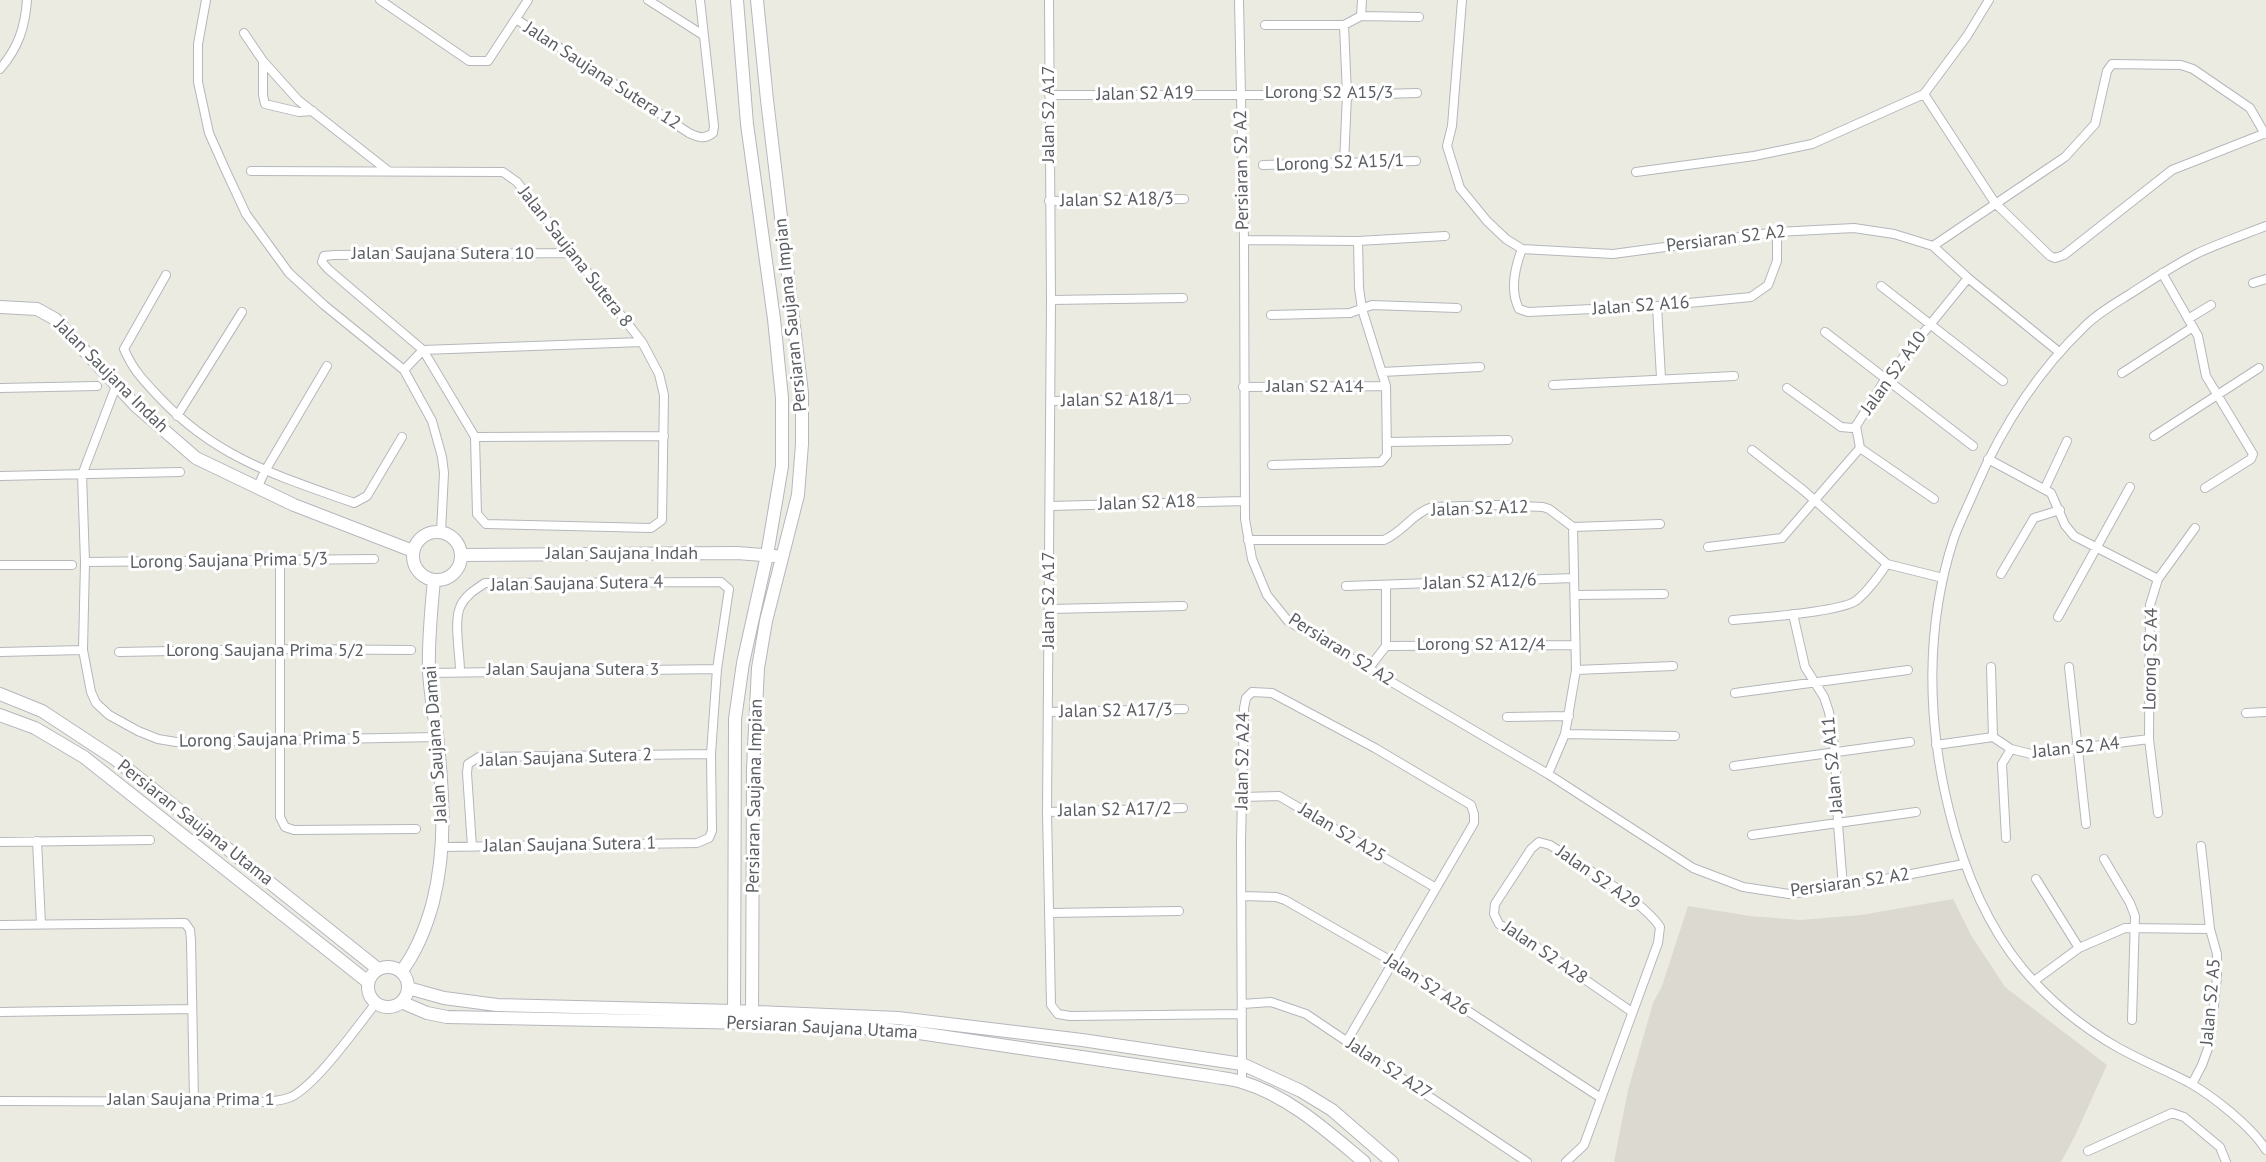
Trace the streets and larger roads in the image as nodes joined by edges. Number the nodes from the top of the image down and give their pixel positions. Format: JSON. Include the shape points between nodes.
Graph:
{"nodes":[{"id":1,"x":27,"y":0,"type":"edge"},
{"id":2,"x":206,"y":0,"type":"edge"},
{"id":3,"x":380,"y":0,"type":"edge"},
{"id":4,"x":528,"y":0,"type":"edge"},
{"id":5,"x":648,"y":0,"type":"edge"},
{"id":6,"x":700,"y":0,"type":"edge"},
{"id":7,"x":736,"y":0,"type":"edge"},
{"id":8,"x":757,"y":0,"type":"edge"},
{"id":9,"x":1049,"y":0,"type":"edge"},
{"id":10,"x":1239,"y":0,"type":"edge"},
{"id":11,"x":1362,"y":0,"type":"edge"},
{"id":12,"x":1462,"y":0,"type":"edge"},
{"id":13,"x":1989,"y":0,"type":"edge"},
{"id":14,"x":1361,"y":16,"type":"junction"},
{"id":15,"x":1419,"y":17,"type":"dead end"},
{"id":16,"x":516,"y":19,"type":"junction"},
{"id":17,"x":1265,"y":25,"type":"dead end"},
{"id":18,"x":1344,"y":25,"type":"junction"},
{"id":19,"x":244,"y":33,"type":"dead end"},
{"id":20,"x":703,"y":35,"type":"junction"},
{"id":21,"x":262,"y":61,"type":"junction"},
{"id":22,"x":0,"y":69,"type":"edge"},
{"id":23,"x":1417,"y":93,"type":"dead end"},
{"id":24,"x":1240,"y":94,"type":"junction"},
{"id":25,"x":1924,"y":94,"type":"junction"},
{"id":26,"x":1049,"y":95,"type":"junction"},
{"id":27,"x":1347,"y":95,"type":"junction"},
{"id":28,"x":313,"y":111,"type":"junction"},
{"id":29,"x":2265,"y":133,"type":"edge"},
{"id":30,"x":1416,"y":160,"type":"dead end"},
{"id":31,"x":1344,"y":163,"type":"junction"},
{"id":32,"x":1263,"y":165,"type":"dead end"},
{"id":33,"x":387,"y":170,"type":"junction"},
{"id":34,"x":251,"y":171,"type":"dead end"},
{"id":35,"x":1636,"y":172,"type":"dead end"},
{"id":36,"x":1184,"y":198,"type":"dead end"},
{"id":37,"x":1049,"y":201,"type":"junction"},
{"id":38,"x":1995,"y":203,"type":"junction"},
{"id":39,"x":2266,"y":226,"type":"edge"},
{"id":40,"x":1777,"y":232,"type":"junction"},
{"id":41,"x":1445,"y":236,"type":"dead end"},
{"id":42,"x":1244,"y":240,"type":"junction"},
{"id":43,"x":1358,"y":241,"type":"junction"},
{"id":44,"x":1933,"y":246,"type":"junction"},
{"id":45,"x":1522,"y":249,"type":"junction"},
{"id":46,"x":571,"y":253,"type":"junction"},
{"id":47,"x":2162,"y":273,"type":"junction"},
{"id":48,"x":166,"y":275,"type":"dead end"},
{"id":49,"x":1968,"y":278,"type":"junction"},
{"id":50,"x":2266,"y":279,"type":"edge"},
{"id":51,"x":2253,"y":283,"type":"dead end"},
{"id":52,"x":1881,"y":286,"type":"dead end"},
{"id":53,"x":1183,"y":298,"type":"dead end"},
{"id":54,"x":1052,"y":300,"type":"junction"},
{"id":55,"x":2211,"y":305,"type":"dead end"},
{"id":56,"x":1658,"y":306,"type":"junction"},
{"id":57,"x":0,"y":307,"type":"edge"},
{"id":58,"x":1457,"y":308,"type":"dead end"},
{"id":59,"x":1362,"y":309,"type":"junction"},
{"id":60,"x":242,"y":312,"type":"dead end"},
{"id":61,"x":1271,"y":315,"type":"dead end"},
{"id":62,"x":2188,"y":319,"type":"junction"},
{"id":63,"x":1931,"y":324,"type":"junction"},
{"id":64,"x":2193,"y":327,"type":"junction"},
{"id":65,"x":1825,"y":332,"type":"dead end"},
{"id":66,"x":642,"y":342,"type":"junction"},
{"id":67,"x":423,"y":350,"type":"junction"},
{"id":68,"x":2059,"y":352,"type":"junction"},
{"id":69,"x":327,"y":366,"type":"dead end"},
{"id":70,"x":1480,"y":367,"type":"dead end"},
{"id":71,"x":2259,"y":368,"type":"dead end"},
{"id":72,"x":404,"y":370,"type":"junction"},
{"id":73,"x":1382,"y":372,"type":"junction"},
{"id":74,"x":2122,"y":373,"type":"dead end"},
{"id":75,"x":1734,"y":376,"type":"dead end"},
{"id":76,"x":1661,"y":378,"type":"junction"},
{"id":77,"x":1885,"y":380,"type":"junction"},
{"id":78,"x":2003,"y":381,"type":"dead end"},
{"id":79,"x":1552,"y":385,"type":"dead end"},
{"id":80,"x":97,"y":386,"type":"dead end"},
{"id":81,"x":116,"y":386,"type":"junction"},
{"id":82,"x":1386,"y":386,"type":"junction"},
{"id":83,"x":1244,"y":387,"type":"junction"},
{"id":84,"x":0,"y":388,"type":"edge"},
{"id":85,"x":1787,"y":388,"type":"dead end"},
{"id":86,"x":2217,"y":393,"type":"junction"},
{"id":87,"x":1186,"y":399,"type":"dead end"},
{"id":88,"x":1050,"y":401,"type":"junction"},
{"id":89,"x":177,"y":416,"type":"junction"},
{"id":90,"x":1856,"y":426,"type":"junction"},
{"id":91,"x":664,"y":436,"type":"junction"},
{"id":92,"x":2154,"y":436,"type":"dead end"},
{"id":93,"x":402,"y":437,"type":"dead end"},
{"id":94,"x":475,"y":437,"type":"junction"},
{"id":95,"x":1508,"y":440,"type":"dead end"},
{"id":96,"x":2067,"y":441,"type":"dead end"},
{"id":97,"x":1389,"y":442,"type":"junction"},
{"id":98,"x":1973,"y":446,"type":"dead end"},
{"id":99,"x":1860,"y":448,"type":"junction"},
{"id":100,"x":1752,"y":450,"type":"dead end"},
{"id":101,"x":1988,"y":459,"type":"junction"},
{"id":102,"x":1272,"y":465,"type":"dead end"},
{"id":103,"x":265,"y":471,"type":"junction"},
{"id":104,"x":180,"y":472,"type":"dead end"},
{"id":105,"x":82,"y":475,"type":"junction"},
{"id":106,"x":0,"y":476,"type":"edge"},
{"id":107,"x":2130,"y":487,"type":"dead end"},
{"id":108,"x":257,"y":488,"type":"junction"},
{"id":109,"x":2045,"y":488,"type":"junction"},
{"id":110,"x":2205,"y":488,"type":"dead end"},
{"id":111,"x":1934,"y":499,"type":"dead end"},
{"id":112,"x":1814,"y":500,"type":"junction"},
{"id":113,"x":1244,"y":501,"type":"junction"},
{"id":114,"x":1050,"y":506,"type":"junction"},
{"id":115,"x":2060,"y":510,"type":"junction"},
{"id":116,"x":1660,"y":524,"type":"dead end"},
{"id":117,"x":1573,"y":527,"type":"junction"},
{"id":118,"x":2195,"y":528,"type":"dead end"},
{"id":119,"x":441,"y":531,"type":"junction"},
{"id":120,"x":1248,"y":540,"type":"junction"},
{"id":121,"x":1708,"y":547,"type":"dead end"},
{"id":122,"x":2095,"y":548,"type":"junction"},
{"id":123,"x":413,"y":550,"type":"junction"},
{"id":124,"x":462,"y":555,"type":"junction"},
{"id":125,"x":767,"y":555,"type":"junction"},
{"id":126,"x":782,"y":557,"type":"junction"},
{"id":127,"x":374,"y":559,"type":"dead end"},
{"id":128,"x":280,"y":560,"type":"junction"},
{"id":129,"x":85,"y":562,"type":"junction"},
{"id":130,"x":1887,"y":564,"type":"junction"},
{"id":131,"x":0,"y":565,"type":"edge"},
{"id":132,"x":72,"y":565,"type":"dead end"},
{"id":133,"x":2001,"y":574,"type":"dead end"},
{"id":134,"x":1574,"y":578,"type":"junction"},
{"id":135,"x":1943,"y":578,"type":"junction"},
{"id":136,"x":2158,"y":579,"type":"junction"},
{"id":137,"x":434,"y":580,"type":"junction"},
{"id":138,"x":1386,"y":585,"type":"junction"},
{"id":139,"x":1346,"y":586,"type":"dead end"},
{"id":140,"x":1664,"y":594,"type":"dead end"},
{"id":141,"x":1575,"y":595,"type":"junction"},
{"id":142,"x":1183,"y":606,"type":"dead end"},
{"id":143,"x":1050,"y":609,"type":"junction"},
{"id":144,"x":1793,"y":614,"type":"junction"},
{"id":145,"x":2058,"y":617,"type":"dead end"},
{"id":146,"x":1733,"y":620,"type":"dead end"},
{"id":147,"x":1575,"y":645,"type":"junction"},
{"id":148,"x":1386,"y":646,"type":"junction"},
{"id":149,"x":279,"y":649,"type":"junction"},
{"id":150,"x":83,"y":651,"type":"junction"},
{"id":151,"x":411,"y":651,"type":"dead end"},
{"id":152,"x":0,"y":652,"type":"edge"},
{"id":153,"x":119,"y":652,"type":"dead end"},
{"id":154,"x":1673,"y":666,"type":"dead end"},
{"id":155,"x":1991,"y":667,"type":"dead end"},
{"id":156,"x":2069,"y":667,"type":"dead end"},
{"id":157,"x":1369,"y":668,"type":"junction"},
{"id":158,"x":717,"y":669,"type":"junction"},
{"id":159,"x":1576,"y":670,"type":"junction"},
{"id":160,"x":1908,"y":670,"type":"dead end"},
{"id":161,"x":460,"y":671,"type":"junction"},
{"id":162,"x":429,"y":673,"type":"junction"},
{"id":163,"x":1814,"y":682,"type":"junction"},
{"id":164,"x":1735,"y":693,"type":"dead end"},
{"id":165,"x":0,"y":694,"type":"edge"},
{"id":166,"x":1184,"y":709,"type":"dead end"},
{"id":167,"x":1048,"y":712,"type":"junction"},
{"id":168,"x":2266,"y":712,"type":"edge"},
{"id":169,"x":2246,"y":713,"type":"dead end"},
{"id":170,"x":0,"y":715,"type":"edge"},
{"id":171,"x":1569,"y":716,"type":"junction"},
{"id":172,"x":1507,"y":717,"type":"dead end"},
{"id":173,"x":1565,"y":734,"type":"junction"},
{"id":174,"x":1675,"y":736,"type":"dead end"},
{"id":175,"x":437,"y":737,"type":"junction"},
{"id":176,"x":1994,"y":737,"type":"junction"},
{"id":177,"x":2149,"y":739,"type":"junction"},
{"id":178,"x":279,"y":740,"type":"junction"},
{"id":179,"x":1910,"y":742,"type":"dead end"},
{"id":180,"x":1936,"y":745,"type":"junction"},
{"id":181,"x":2011,"y":749,"type":"junction"},
{"id":182,"x":2078,"y":750,"type":"junction"},
{"id":183,"x":1835,"y":752,"type":"junction"},
{"id":184,"x":711,"y":754,"type":"junction"},
{"id":185,"x":1734,"y":766,"type":"dead end"},
{"id":186,"x":1548,"y":774,"type":"junction"},
{"id":187,"x":1243,"y":797,"type":"junction"},
{"id":188,"x":1183,"y":808,"type":"dead end"},
{"id":189,"x":1047,"y":812,"type":"junction"},
{"id":190,"x":1916,"y":813,"type":"dead end"},
{"id":191,"x":2158,"y":813,"type":"dead end"},
{"id":192,"x":1838,"y":824,"type":"junction"},
{"id":193,"x":2086,"y":824,"type":"dead end"},
{"id":194,"x":416,"y":829,"type":"dead end"},
{"id":195,"x":1752,"y":835,"type":"dead end"},
{"id":196,"x":2006,"y":838,"type":"dead end"},
{"id":197,"x":150,"y":840,"type":"dead end"},
{"id":198,"x":37,"y":841,"type":"junction"},
{"id":199,"x":0,"y":842,"type":"edge"},
{"id":200,"x":2201,"y":846,"type":"dead end"},
{"id":201,"x":443,"y":847,"type":"junction"},
{"id":202,"x":472,"y":847,"type":"junction"},
{"id":203,"x":1531,"y":849,"type":"joint"},
{"id":204,"x":2104,"y":859,"type":"dead end"},
{"id":205,"x":1964,"y":864,"type":"junction"},
{"id":206,"x":2036,"y":879,"type":"dead end"},
{"id":207,"x":1843,"y":887,"type":"junction"},
{"id":208,"x":1436,"y":888,"type":"junction"},
{"id":209,"x":1243,"y":896,"type":"junction"},
{"id":210,"x":1179,"y":911,"type":"dead end"},
{"id":211,"x":1049,"y":913,"type":"junction"},
{"id":212,"x":41,"y":924,"type":"junction"},
{"id":213,"x":0,"y":925,"type":"edge"},
{"id":214,"x":2135,"y":927,"type":"junction"},
{"id":215,"x":2210,"y":929,"type":"junction"},
{"id":216,"x":2079,"y":948,"type":"junction"},
{"id":217,"x":1393,"y":962,"type":"junction"},
{"id":218,"x":378,"y":969,"type":"junction"},
{"id":219,"x":401,"y":972,"type":"junction"},
{"id":220,"x":2034,"y":981,"type":"junction"},
{"id":221,"x":368,"y":982,"type":"junction"},
{"id":222,"x":408,"y":988,"type":"junction"},
{"id":223,"x":401,"y":1002,"type":"junction"},
{"id":224,"x":376,"y":1003,"type":"junction"},
{"id":225,"x":192,"y":1009,"type":"junction"},
{"id":226,"x":1242,"y":1009,"type":"junction"},
{"id":227,"x":0,"y":1012,"type":"edge"},
{"id":228,"x":1632,"y":1012,"type":"junction"},
{"id":229,"x":734,"y":1017,"type":"junction"},
{"id":230,"x":752,"y":1017,"type":"junction"},
{"id":231,"x":2132,"y":1020,"type":"dead end"},
{"id":232,"x":1347,"y":1041,"type":"junction"},
{"id":233,"x":1242,"y":1064,"type":"junction"},
{"id":234,"x":1242,"y":1082,"type":"junction"},
{"id":235,"x":2192,"y":1084,"type":"junction"},
{"id":236,"x":1601,"y":1098,"type":"junction"},
{"id":237,"x":0,"y":1101,"type":"edge"},
{"id":238,"x":194,"y":1101,"type":"junction"},
{"id":239,"x":2266,"y":1150,"type":"edge"},
{"id":240,"x":2088,"y":1151,"type":"dead end"},
{"id":241,"x":1364,"y":1162,"type":"edge"},
{"id":242,"x":1392,"y":1162,"type":"edge"},
{"id":243,"x":1527,"y":1162,"type":"edge"},
{"id":244,"x":1566,"y":1162,"type":"edge"},
{"id":245,"x":2226,"y":1162,"type":"edge"}],
"edges":[{"from":1,"to":22,"type":"street","via":[[22,34]]},
{"from":2,"to":72,"type":"street","via":[[198,44],[201,101],[209,132],[246,214],[289,273]]},
{"from":3,"to":16,"type":"street","via":[[469,61],[488,61]]},
{"from":4,"to":16,"type":"street"},
{"from":5,"to":20,"type":"street"},
{"from":6,"to":20,"type":"street"},
{"from":7,"to":125,"type":"street","name":"Persiaran Saujana Impian","via":[[747,124],[782,398],[782,466]]},
{"from":8,"to":126,"type":"street","name":"Persiaran Saujana Impian","via":[[802,393],[798,495]]},
{"from":9,"to":26,"type":"street","name":"Jalan S2 A17"},
{"from":10,"to":24,"type":"street","name":"Persiaran S2 A2"},
{"from":11,"to":14,"type":"street"},
{"from":12,"to":45,"type":"street","via":[[1447,146],[1460,188],[1487,221]]},
{"from":13,"to":25,"type":"street"},
{"from":14,"to":15,"type":"street"},
{"from":14,"to":18,"type":"street"},
{"from":16,"to":20,"type":"street","name":"Jalan Saujana Sutera 12","via":[[701,138],[713,133]]},
{"from":17,"to":18,"type":"street"},
{"from":18,"to":27,"type":"street"},
{"from":19,"to":21,"type":"street"},
{"from":21,"to":28,"type":"street"},
{"from":21,"to":28,"type":"street","via":[[265,105]]},
{"from":23,"to":27,"type":"street","name":"Lorong S2 A15/3"},
{"from":24,"to":26,"type":"street","name":"Jalan S2 A19"},
{"from":24,"to":27,"type":"street","name":"Lorong S2 A15/3"},
{"from":24,"to":42,"type":"street","name":"Persiaran S2 A2"},
{"from":25,"to":35,"type":"street","via":[[1812,144]]},
{"from":25,"to":38,"type":"street"},
{"from":26,"to":37,"type":"street","name":"Jalan S2 A17"},
{"from":27,"to":31,"type":"street"},
{"from":28,"to":33,"type":"street"},
{"from":29,"to":38,"type":"street","via":[[2172,170],[2064,255],[2055,258]]},
{"from":29,"to":38,"type":"street","via":[[2250,108],[2193,69],[2181,65],[2112,64],[2095,124],[2065,158]]},
{"from":30,"to":31,"type":"street","name":"Lorong S2 A15/1"},
{"from":31,"to":32,"type":"street","name":"Lorong S2 A15/1"},
{"from":33,"to":34,"type":"street","name":"Jalan Saujana Sutera 8"},
{"from":33,"to":46,"type":"street","name":"Jalan Saujana Sutera 8","via":[[503,172],[517,182]]},
{"from":36,"to":37,"type":"street","name":"Jalan S2 A18/3"},
{"from":37,"to":54,"type":"street","name":"Jalan S2 A17"},
{"from":38,"to":44,"type":"street"},
{"from":39,"to":47,"type":"street","via":[[2198,253]]},
{"from":40,"to":44,"type":"street","name":"Persiaran S2 A2","via":[[1854,228],[1894,234]]},
{"from":40,"to":45,"type":"street","name":"Persiaran S2 A2","via":[[1613,254]]},
{"from":40,"to":56,"type":"street","name":"Jalan S2 A16","via":[[1777,261],[1768,285],[1751,297]]},
{"from":41,"to":43,"type":"street"},
{"from":42,"to":43,"type":"street"},
{"from":42,"to":83,"type":"street","name":"Persiaran S2 A2"},
{"from":43,"to":59,"type":"street","name":"Jalan S2 A14"},
{"from":44,"to":49,"type":"street","name":"Persiaran S2 A2"},
{"from":45,"to":56,"type":"street","name":"Jalan S2 A16","via":[[1515,266],[1515,301],[1519,309],[1528,312]]},
{"from":46,"to":66,"type":"street","name":"Jalan Saujana Sutera 8"},
{"from":46,"to":67,"type":"street","name":"Jalan Saujana Sutera 10","via":[[324,256],[323,264]]},
{"from":47,"to":62,"type":"street"},
{"from":47,"to":68,"type":"street","via":[[2086,324]]},
{"from":48,"to":89,"type":"street","via":[[124,349],[132,368]]},
{"from":49,"to":63,"type":"street","name":"Jalan S2 A10"},
{"from":49,"to":68,"type":"street","name":"Persiaran S2 A2"},
{"from":50,"to":51,"type":"street"},
{"from":52,"to":63,"type":"street"},
{"from":53,"to":54,"type":"street"},
{"from":54,"to":88,"type":"street","name":"Jalan S2 A17"},
{"from":55,"to":62,"type":"street"},
{"from":56,"to":76,"type":"street"},
{"from":57,"to":81,"type":"street","name":"Jalan Saujana Indah","via":[[37,309],[55,319]]},
{"from":58,"to":59,"type":"street","via":[[1372,305]]},
{"from":59,"to":61,"type":"street","via":[[1350,313]]},
{"from":59,"to":73,"type":"street","name":"Jalan S2 A14"},
{"from":60,"to":89,"type":"street"},
{"from":62,"to":64,"type":"street"},
{"from":63,"to":77,"type":"street","name":"Jalan S2 A10"},
{"from":63,"to":78,"type":"street"},
{"from":64,"to":74,"type":"street"},
{"from":64,"to":86,"type":"street","via":[[2206,376]]},
{"from":65,"to":77,"type":"street"},
{"from":66,"to":67,"type":"street"},
{"from":66,"to":91,"type":"street","name":"Jalan Saujana Sutera 8","via":[[659,374],[664,395]]},
{"from":67,"to":72,"type":"street"},
{"from":67,"to":94,"type":"street"},
{"from":68,"to":101,"type":"street","via":[[2022,399]]},
{"from":69,"to":103,"type":"street"},
{"from":70,"to":73,"type":"street"},
{"from":71,"to":86,"type":"street"},
{"from":72,"to":119,"type":"street","via":[[432,421],[442,457]]},
{"from":73,"to":82,"type":"street","name":"Jalan S2 A14"},
{"from":75,"to":76,"type":"street"},
{"from":76,"to":79,"type":"street"},
{"from":77,"to":90,"type":"street","name":"Jalan S2 A10"},
{"from":77,"to":98,"type":"street"},
{"from":80,"to":84,"type":"street"},
{"from":81,"to":105,"type":"street"},
{"from":81,"to":108,"type":"street","name":"Jalan Saujana Indah","via":[[196,458]]},
{"from":82,"to":83,"type":"street","name":"Jalan S2 A14"},
{"from":82,"to":97,"type":"street","name":"Jalan S2 A14"},
{"from":83,"to":113,"type":"street","name":"Persiaran S2 A2"},
{"from":85,"to":90,"type":"street","via":[[1841,426]]},
{"from":86,"to":92,"type":"street"},
{"from":86,"to":110,"type":"street","via":[[2253,454]]},
{"from":87,"to":88,"type":"street","name":"Jalan S2 A18/1"},
{"from":88,"to":114,"type":"street","name":"Jalan S2 A17"},
{"from":89,"to":103,"type":"street","via":[[218,447]]},
{"from":90,"to":99,"type":"street","name":"Jalan S2 A10"},
{"from":91,"to":94,"type":"street"},
{"from":91,"to":94,"type":"street","name":"Jalan Saujana Sutera 8","via":[[662,520],[651,528],[486,524],[477,514]]},
{"from":93,"to":103,"type":"street","via":[[367,496],[354,503]]},
{"from":95,"to":97,"type":"street"},
{"from":96,"to":109,"type":"street"},
{"from":97,"to":102,"type":"street","via":[[1381,462]]},
{"from":99,"to":111,"type":"street"},
{"from":99,"to":112,"type":"street"},
{"from":100,"to":112,"type":"street"},
{"from":101,"to":109,"type":"street"},
{"from":101,"to":135,"type":"street","via":[[1955,534]]},
{"from":103,"to":108,"type":"street"},
{"from":104,"to":105,"type":"street"},
{"from":105,"to":106,"type":"street"},
{"from":105,"to":129,"type":"street","name":"Lorong Saujana Prima 5"},
{"from":107,"to":122,"type":"street"},
{"from":108,"to":123,"type":"street","name":"Jalan Saujana Indah"},
{"from":109,"to":115,"type":"street"},
{"from":112,"to":121,"type":"street","via":[[1779,540]]},
{"from":112,"to":130,"type":"street"},
{"from":113,"to":114,"type":"street","name":"Jalan S2 A18"},
{"from":113,"to":120,"type":"street","name":"Persiaran S2 A2"},
{"from":114,"to":143,"type":"street","name":"Jalan S2 A17"},
{"from":115,"to":122,"type":"street","via":[[2069,532]]},
{"from":115,"to":133,"type":"street","via":[[2034,518]]},
{"from":116,"to":117,"type":"street"},
{"from":117,"to":120,"type":"street","name":"Jalan S2 A12","via":[[1543,507],[1432,507],[1384,540]]},
{"from":117,"to":134,"type":"street"},
{"from":118,"to":136,"type":"street"},
{"from":119,"to":123,"type":"street","via":[[426,534]]},
{"from":119,"to":124,"type":"street","via":[[458,542]]},
{"from":120,"to":157,"type":"street","name":"Persiaran S2 A2","via":[[1267,595],[1288,621]]},
{"from":122,"to":136,"type":"street"},
{"from":122,"to":145,"type":"street"},
{"from":123,"to":137,"type":"street","via":[[417,570]]},
{"from":124,"to":125,"type":"street","name":"Jalan Saujana Indah"},
{"from":124,"to":137,"type":"street","via":[[454,574]]},
{"from":125,"to":126,"type":"street","name":"Jalan Saujana Indah"},
{"from":125,"to":229,"type":"street","name":"Persiaran Saujana Impian","via":[[735,719]]},
{"from":126,"to":230,"type":"street","name":"Persiaran Saujana Impian","via":[[758,668],[753,769]]},
{"from":127,"to":128,"type":"street","name":"Lorong Saujana Prima 5/3"},
{"from":128,"to":129,"type":"street","name":"Lorong Saujana Prima 5/3"},
{"from":128,"to":149,"type":"street"},
{"from":129,"to":150,"type":"street","name":"Lorong Saujana Prima 5"},
{"from":130,"to":135,"type":"street"},
{"from":130,"to":144,"type":"street","via":[[1856,602]]},
{"from":131,"to":132,"type":"street"},
{"from":134,"to":138,"type":"street","name":"Jalan S2 A12/6"},
{"from":134,"to":141,"type":"street"},
{"from":135,"to":180,"type":"street","via":[[1932,680]]},
{"from":136,"to":177,"type":"street","name":"Lorong S2 A4","via":[[2150,605]]},
{"from":137,"to":162,"type":"street","name":"Jalan Saujana Damai"},
{"from":138,"to":139,"type":"street","name":"Jalan S2 A12/6"},
{"from":138,"to":148,"type":"street"},
{"from":140,"to":141,"type":"street"},
{"from":141,"to":147,"type":"street"},
{"from":142,"to":143,"type":"street"},
{"from":143,"to":167,"type":"street","name":"Jalan S2 A17"},
{"from":144,"to":146,"type":"street"},
{"from":144,"to":163,"type":"street","name":"Jalan S2 A11","via":[[1805,667]]},
{"from":147,"to":148,"type":"street","name":"Lorong S2 A12/4"},
{"from":147,"to":159,"type":"street"},
{"from":148,"to":157,"type":"street"},
{"from":149,"to":151,"type":"street","name":"Lorong Saujana Prima 5/2"},
{"from":149,"to":153,"type":"street","name":"Lorong Saujana Prima 5/2"},
{"from":149,"to":178,"type":"street"},
{"from":150,"to":152,"type":"street"},
{"from":150,"to":178,"type":"street","name":"Lorong Saujana Prima 5","via":[[96,702],[109,715],[138,730],[176,742]]},
{"from":154,"to":159,"type":"street"},
{"from":155,"to":176,"type":"street"},
{"from":156,"to":182,"type":"street"},
{"from":157,"to":186,"type":"street","name":"Persiaran S2 A2"},
{"from":158,"to":161,"type":"street","name":"Jalan Saujana Sutera 3"},
{"from":158,"to":161,"type":"street","name":"Jalan Saujana Sutera 4","via":[[729,599],[729,588],[721,582],[485,583],[469,594],[458,614]]},
{"from":158,"to":184,"type":"street"},
{"from":159,"to":171,"type":"street"},
{"from":160,"to":163,"type":"street"},
{"from":161,"to":162,"type":"street","name":"Jalan Saujana Sutera 3"},
{"from":162,"to":175,"type":"street","name":"Jalan Saujana Damai"},
{"from":163,"to":164,"type":"street"},
{"from":163,"to":183,"type":"street","name":"Jalan S2 A11","via":[[1829,712]]},
{"from":165,"to":218,"type":"street","name":"Persiaran Saujana Utama","via":[[42,711],[115,759]]},
{"from":166,"to":167,"type":"street","name":"Jalan S2 A17/3"},
{"from":167,"to":189,"type":"street","name":"Jalan S2 A17"},
{"from":168,"to":169,"type":"street"},
{"from":170,"to":221,"type":"street","name":"Persiaran Saujana Utama","via":[[35,728],[84,757]]},
{"from":171,"to":172,"type":"street"},
{"from":171,"to":173,"type":"street"},
{"from":173,"to":174,"type":"street"},
{"from":173,"to":186,"type":"street"},
{"from":175,"to":178,"type":"street","name":"Lorong Saujana Prima 5"},
{"from":175,"to":201,"type":"street","name":"Jalan Saujana Damai"},
{"from":176,"to":180,"type":"street"},
{"from":176,"to":181,"type":"street","name":"Jalan S2 A4"},
{"from":177,"to":182,"type":"street","name":"Jalan S2 A4"},
{"from":177,"to":191,"type":"street","name":"Lorong S2 A4"},
{"from":178,"to":194,"type":"street","via":[[280,817],[285,827]]},
{"from":179,"to":183,"type":"street"},
{"from":180,"to":205,"type":"street"},
{"from":181,"to":182,"type":"street","name":"Jalan S2 A4","via":[[2031,754]]},
{"from":181,"to":196,"type":"street","via":[[2002,765]]},
{"from":182,"to":193,"type":"street"},
{"from":183,"to":185,"type":"street"},
{"from":183,"to":192,"type":"street","name":"Jalan S2 A11"},
{"from":184,"to":202,"type":"street","name":"Jalan Saujana Sutera 1","via":[[712,831],[709,838],[697,843]]},
{"from":184,"to":202,"type":"street","name":"Jalan Saujana Sutera 2","via":[[479,757],[468,764]]},
{"from":186,"to":207,"type":"street","name":"Persiaran S2 A2","via":[[1693,868],[1713,876],[1743,887],[1789,894]]},
{"from":187,"to":208,"type":"street","name":"Jalan S2 A25","via":[[1279,796]]},
{"from":187,"to":208,"type":"street","name":"Jalan S2 A24","via":[[1246,698],[1252,692],[1272,693],[1471,805],[1474,823]]},
{"from":187,"to":209,"type":"street","name":"Jalan S2 A24"},
{"from":188,"to":189,"type":"street","name":"Jalan S2 A17/2"},
{"from":189,"to":211,"type":"street","name":"Jalan S2 A17"},
{"from":190,"to":192,"type":"street"},
{"from":192,"to":195,"type":"street"},
{"from":192,"to":207,"type":"street","name":"Jalan S2 A11"},
{"from":197,"to":198,"type":"street"},
{"from":198,"to":199,"type":"street"},
{"from":198,"to":212,"type":"street"},
{"from":200,"to":215,"type":"street","name":"Jalan S2 A5"},
{"from":201,"to":202,"type":"street","name":"Jalan Saujana Sutera 1"},
{"from":201,"to":219,"type":"street","name":"Jalan Saujana Damai","via":[[430,913],[413,957]]},
{"from":203,"to":228,"type":"street","name":"Jalan S2 A28","via":[[1495,904],[1499,924]]},
{"from":203,"to":228,"type":"street","name":"Jalan S2 A29","via":[[1539,842],[1550,844],[1625,896],[1660,927],[1658,943]]},
{"from":204,"to":214,"type":"street","via":[[2133,909]]},
{"from":205,"to":207,"type":"street","name":"Persiaran S2 A2"},
{"from":205,"to":220,"type":"street","via":[[1995,931]]},
{"from":206,"to":216,"type":"street"},
{"from":208,"to":217,"type":"street"},
{"from":209,"to":217,"type":"street","name":"Jalan S2 A26","via":[[1285,900]]},
{"from":209,"to":226,"type":"street","name":"Jalan S2 A24"},
{"from":210,"to":211,"type":"street"},
{"from":211,"to":226,"type":"street","name":"Jalan S2 A17","via":[[1051,1005],[1058,1014]]},
{"from":212,"to":213,"type":"street"},
{"from":212,"to":225,"type":"street","via":[[185,923],[190,930]]},
{"from":214,"to":215,"type":"street"},
{"from":214,"to":216,"type":"street"},
{"from":214,"to":231,"type":"street"},
{"from":215,"to":235,"type":"street","name":"Jalan S2 A5","via":[[2217,954],[2214,1010],[2210,1043]]},
{"from":216,"to":220,"type":"street"},
{"from":217,"to":232,"type":"street"},
{"from":217,"to":236,"type":"street","name":"Jalan S2 A26"},
{"from":218,"to":219,"type":"street","via":[[390,967]]},
{"from":218,"to":221,"type":"street"},
{"from":219,"to":222,"type":"street"},
{"from":220,"to":235,"type":"street","via":[[2064,1011],[2117,1047]]},
{"from":221,"to":224,"type":"street","via":[[369,994]]},
{"from":222,"to":223,"type":"street"},
{"from":222,"to":229,"type":"street","name":"Persiaran Saujana Utama","via":[[444,998],[497,1005]]},
{"from":223,"to":224,"type":"street","via":[[386,1007]]},
{"from":223,"to":229,"type":"street","name":"Persiaran Saujana Utama","via":[[447,1017]]},
{"from":224,"to":238,"type":"street","name":"Jalan Saujana Prima 1","via":[[317,1076],[288,1099]]},
{"from":225,"to":227,"type":"street"},
{"from":225,"to":238,"type":"street"},
{"from":226,"to":232,"type":"street","name":"Jalan S2 A27","via":[[1271,1002],[1286,1006],[1306,1014]]},
{"from":226,"to":233,"type":"street","name":"Jalan S2 A24"},
{"from":228,"to":236,"type":"street"},
{"from":229,"to":230,"type":"street","name":"Persiaran Saujana Utama"},
{"from":230,"to":233,"type":"street","name":"Persiaran Saujana Utama","via":[[937,1021]]},
{"from":230,"to":234,"type":"street","name":"Persiaran Saujana Utama","via":[[919,1033]]},
{"from":232,"to":243,"type":"street","name":"Jalan S2 A27"},
{"from":233,"to":234,"type":"street","name":"Jalan S2 A24"},
{"from":233,"to":242,"type":"street","name":"Persiaran Saujana Utama","via":[[1332,1110]]},
{"from":234,"to":241,"type":"street","name":"Persiaran Saujana Utama","via":[[1295,1108]]},
{"from":235,"to":239,"type":"street","via":[[2258,1137]]},
{"from":236,"to":244,"type":"street","via":[[1584,1145]]},
{"from":237,"to":238,"type":"street","name":"Jalan Saujana Prima 1"},
{"from":240,"to":245,"type":"street","via":[[2172,1113],[2220,1147]]}]}
